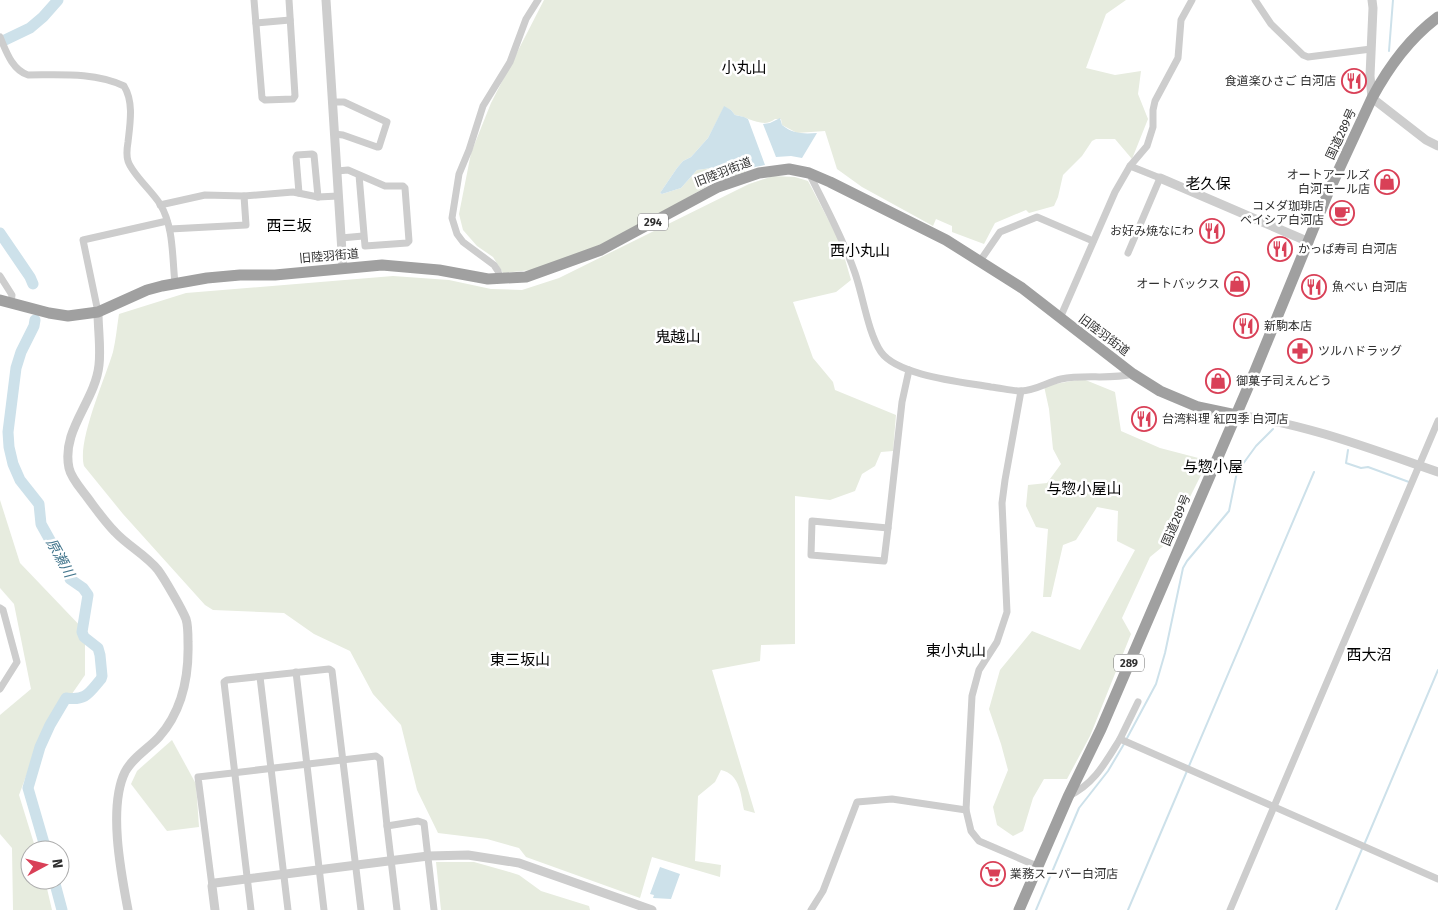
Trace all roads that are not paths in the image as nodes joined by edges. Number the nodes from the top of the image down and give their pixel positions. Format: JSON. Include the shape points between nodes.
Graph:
{"nodes":[{"id":1,"x":254,"y":0,"type":"edge"},
{"id":2,"x":289,"y":0,"type":"edge"},
{"id":3,"x":326,"y":0,"type":"edge"},
{"id":4,"x":538,"y":0,"type":"edge"},
{"id":5,"x":1192,"y":0,"type":"edge"},
{"id":6,"x":1255,"y":0,"type":"edge"},
{"id":7,"x":1372,"y":0,"type":"edge"},
{"id":8,"x":1438,"y":17,"type":"edge"},
{"id":9,"x":290,"y":20,"type":"junction"},
{"id":10,"x":256,"y":23,"type":"junction"},
{"id":11,"x":0,"y":37,"type":"edge"},
{"id":12,"x":1371,"y":49,"type":"junction"},
{"id":13,"x":1372,"y":98,"type":"junction"},
{"id":14,"x":333,"y":102,"type":"junction"},
{"id":15,"x":334,"y":134,"type":"junction"},
{"id":16,"x":1438,"y":146,"type":"edge"},
{"id":17,"x":1130,"y":166,"type":"junction"},
{"id":18,"x":337,"y":171,"type":"junction"},
{"id":19,"x":809,"y":173,"type":"junction"},
{"id":20,"x":359,"y":175,"type":"junction"},
{"id":21,"x":1160,"y":178,"type":"junction"},
{"id":22,"x":299,"y":193,"type":"junction"},
{"id":23,"x":244,"y":196,"type":"junction"},
{"id":24,"x":338,"y":196,"type":"junction"},
{"id":25,"x":318,"y":197,"type":"junction"},
{"id":26,"x":160,"y":205,"type":"junction"},
{"id":27,"x":167,"y":221,"type":"junction"},
{"id":28,"x":170,"y":229,"type":"junction"},
{"id":29,"x":363,"y":236,"type":"junction"},
{"id":30,"x":341,"y":238,"type":"junction"},
{"id":31,"x":1093,"y":241,"type":"junction"},
{"id":32,"x":1310,"y":242,"type":"junction"},
{"id":33,"x":1128,"y":253,"type":"dead end"},
{"id":34,"x":980,"y":260,"type":"junction"},
{"id":35,"x":343,"y":268,"type":"junction"},
{"id":36,"x":0,"y":276,"type":"edge"},
{"id":37,"x":500,"y":279,"type":"junction"},
{"id":38,"x":175,"y":283,"type":"junction"},
{"id":39,"x":5,"y":301,"type":"edge"},
{"id":40,"x":98,"y":312,"type":"junction"},
{"id":41,"x":1060,"y":318,"type":"junction"},
{"id":42,"x":909,"y":370,"type":"junction"},
{"id":43,"x":1133,"y":374,"type":"junction"},
{"id":44,"x":1021,"y":391,"type":"junction"},
{"id":45,"x":1236,"y":415,"type":"junction"},
{"id":46,"x":1438,"y":421,"type":"edge"},
{"id":47,"x":1435,"y":435,"type":"edge"},
{"id":48,"x":1420,"y":466,"type":"junction"},
{"id":49,"x":1438,"y":472,"type":"edge"},
{"id":50,"x":888,"y":528,"type":"junction"},
{"id":51,"x":0,"y":608,"type":"edge"},
{"id":52,"x":296,"y":672,"type":"junction"},
{"id":53,"x":260,"y":677,"type":"junction"},
{"id":54,"x":0,"y":689,"type":"edge"},
{"id":55,"x":1138,"y":702,"type":"dead end"},
{"id":56,"x":1120,"y":739,"type":"junction"},
{"id":57,"x":343,"y":760,"type":"junction"},
{"id":58,"x":307,"y":764,"type":"junction"},
{"id":59,"x":271,"y":768,"type":"junction"},
{"id":60,"x":235,"y":773,"type":"junction"},
{"id":61,"x":1068,"y":797,"type":"junction"},
{"id":62,"x":1273,"y":806,"type":"junction"},
{"id":63,"x":966,"y":810,"type":"junction"},
{"id":64,"x":387,"y":826,"type":"junction"},
{"id":65,"x":428,"y":856,"type":"junction"},
{"id":66,"x":391,"y":861,"type":"junction"},
{"id":67,"x":355,"y":865,"type":"junction"},
{"id":68,"x":1038,"y":866,"type":"junction"},
{"id":69,"x":320,"y":870,"type":"junction"},
{"id":70,"x":284,"y":874,"type":"junction"},
{"id":71,"x":247,"y":878,"type":"junction"},
{"id":72,"x":1438,"y":880,"type":"edge"},
{"id":73,"x":212,"y":886,"type":"junction"},
{"id":74,"x":128,"y":910,"type":"edge"},
{"id":75,"x":215,"y":910,"type":"edge"},
{"id":76,"x":251,"y":910,"type":"edge"},
{"id":77,"x":288,"y":910,"type":"edge"},
{"id":78,"x":324,"y":910,"type":"edge"},
{"id":79,"x":361,"y":910,"type":"edge"},
{"id":80,"x":397,"y":910,"type":"edge"},
{"id":81,"x":434,"y":910,"type":"edge"},
{"id":82,"x":652,"y":910,"type":"edge"},
{"id":83,"x":811,"y":910,"type":"edge"},
{"id":84,"x":1019,"y":910,"type":"edge"},
{"id":85,"x":1230,"y":910,"type":"edge"}],
"edges":[{"from":1,"to":10,"type":"street"},
{"from":2,"to":9,"type":"street"},
{"from":3,"to":14,"type":"street"},
{"from":4,"to":37,"type":"street","via":[[526,19],[510,62],[483,106],[459,174],[452,218],[463,242],[494,265]]},
{"from":5,"to":17,"type":"street","via":[[1181,20],[1178,58],[1155,101],[1153,127],[1147,146]]},
{"from":6,"to":12,"type":"street","via":[[1271,24],[1303,55]]},
{"from":7,"to":12,"type":"street"},
{"from":8,"to":13,"type":"highway","name":"国道289号","number":"289","via":[[1405,48]]},
{"from":9,"to":10,"type":"street"},
{"from":9,"to":10,"type":"street","via":[[293,99],[262,98]]},
{"from":11,"to":26,"type":"street","via":[[10,59],[22,73],[87,76],[124,86],[131,118],[128,163]]},
{"from":12,"to":13,"type":"street"},
{"from":13,"to":16,"type":"street"},
{"from":13,"to":32,"type":"highway","name":"国道289号","number":"289","via":[[1328,193]]},
{"from":14,"to":15,"type":"street"},
{"from":14,"to":15,"type":"street","via":[[344,102],[387,122],[379,147]]},
{"from":15,"to":18,"type":"street"},
{"from":17,"to":21,"type":"street"},
{"from":17,"to":31,"type":"street","via":[[1114,192]]},
{"from":18,"to":20,"type":"street","via":[[348,170]]},
{"from":18,"to":24,"type":"street"},
{"from":19,"to":34,"type":"highway","name":"旧陸羽街道","number":"294"},
{"from":19,"to":37,"type":"highway","name":"旧陸羽街道","number":"294","via":[[774,170],[741,178],[691,200],[601,250],[539,274]]},
{"from":19,"to":42,"type":"street","via":[[855,273],[880,351],[888,361]]},
{"from":20,"to":29,"type":"street"},
{"from":20,"to":29,"type":"street","via":[[385,186],[405,188],[409,241],[365,246]]},
{"from":21,"to":32,"type":"street"},
{"from":21,"to":33,"type":"street"},
{"from":22,"to":23,"type":"street"},
{"from":22,"to":25,"type":"street"},
{"from":22,"to":25,"type":"street","via":[[296,157],[312,154]]},
{"from":23,"to":26,"type":"street","via":[[205,195]]},
{"from":23,"to":28,"type":"street","via":[[246,226]]},
{"from":24,"to":25,"type":"street"},
{"from":24,"to":30,"type":"street"},
{"from":26,"to":27,"type":"street"},
{"from":27,"to":28,"type":"street"},
{"from":27,"to":40,"type":"street","via":[[83,240]]},
{"from":28,"to":38,"type":"street"},
{"from":29,"to":30,"type":"street"},
{"from":30,"to":35,"type":"street"},
{"from":31,"to":34,"type":"street","via":[[1037,217],[1000,232]]},
{"from":31,"to":41,"type":"street"},
{"from":32,"to":45,"type":"highway","name":"国道289号","number":"289"},
{"from":34,"to":41,"type":"highway","name":"旧陸羽街道","number":"294"},
{"from":35,"to":37,"type":"highway","name":"旧陸羽街道","number":"294","via":[[420,268]]},
{"from":35,"to":38,"type":"highway","name":"旧陸羽街道","number":"294"},
{"from":36,"to":39,"type":"street","via":[[12,294]]},
{"from":38,"to":40,"type":"highway","name":"旧陸羽街道","number":"294","via":[[147,290]]},
{"from":39,"to":40,"type":"highway","name":"旧陸羽街道","number":"294","via":[[68,316]]},
{"from":40,"to":74,"type":"street","via":[[99,366],[67,450],[69,471],[116,533],[158,570],[186,620],[188,641],[188,663],[177,709],[159,737],[134,758],[121,786],[117,830]]},
{"from":41,"to":43,"type":"highway","name":"旧陸羽街道","number":"294"},
{"from":42,"to":44,"type":"street","via":[[943,379]]},
{"from":42,"to":50,"type":"street","via":[[902,402]]},
{"from":43,"to":44,"type":"street","via":[[1078,377]]},
{"from":43,"to":45,"type":"highway","name":"旧陸羽街道","number":"294","via":[[1178,400]]},
{"from":44,"to":63,"type":"street","via":[[1002,503],[1007,612],[997,642],[979,670],[972,696]]},
{"from":45,"to":48,"type":"street","name":"旧陸羽街道","via":[[1264,418]]},
{"from":45,"to":61,"type":"highway","name":"国道289号","number":"289","via":[[1101,729]]},
{"from":46,"to":47,"type":"street"},
{"from":47,"to":48,"type":"street"},
{"from":48,"to":49,"type":"street","name":"旧陸羽街道"},
{"from":48,"to":62,"type":"street"},
{"from":50,"to":50,"type":"street","via":[[884,561],[811,554],[812,521]]},
{"from":51,"to":54,"type":"street","via":[[17,662]]},
{"from":52,"to":53,"type":"street"},
{"from":52,"to":57,"type":"street","via":[[332,671]]},
{"from":52,"to":58,"type":"street"},
{"from":53,"to":59,"type":"street"},
{"from":53,"to":60,"type":"street","via":[[224,682]]},
{"from":55,"to":56,"type":"street"},
{"from":56,"to":61,"type":"street","via":[[1106,764],[1083,789]]},
{"from":56,"to":62,"type":"street"},
{"from":57,"to":58,"type":"street"},
{"from":57,"to":64,"type":"street","via":[[376,756],[380,759]]},
{"from":57,"to":67,"type":"street"},
{"from":58,"to":59,"type":"street"},
{"from":58,"to":69,"type":"street"},
{"from":59,"to":60,"type":"street"},
{"from":59,"to":70,"type":"street"},
{"from":60,"to":71,"type":"street"},
{"from":60,"to":73,"type":"street","via":[[198,778]]},
{"from":61,"to":68,"type":"highway","name":"国道289号","number":"289"},
{"from":62,"to":72,"type":"street"},
{"from":62,"to":85,"type":"street"},
{"from":63,"to":68,"type":"street","via":[[971,831],[979,842]]},
{"from":63,"to":83,"type":"street","via":[[892,799],[857,802],[823,891]]},
{"from":64,"to":65,"type":"street","via":[[424,823]]},
{"from":64,"to":66,"type":"street"},
{"from":65,"to":66,"type":"street"},
{"from":65,"to":81,"type":"street"},
{"from":65,"to":82,"type":"street","via":[[468,855],[506,860]]},
{"from":66,"to":67,"type":"street"},
{"from":66,"to":80,"type":"street"},
{"from":67,"to":69,"type":"street"},
{"from":67,"to":79,"type":"street"},
{"from":68,"to":84,"type":"highway","name":"国道289号","number":"289"},
{"from":69,"to":70,"type":"street"},
{"from":69,"to":78,"type":"street"},
{"from":70,"to":71,"type":"street"},
{"from":70,"to":77,"type":"street"},
{"from":71,"to":73,"type":"street"},
{"from":71,"to":76,"type":"street"},
{"from":73,"to":75,"type":"street"}]}
